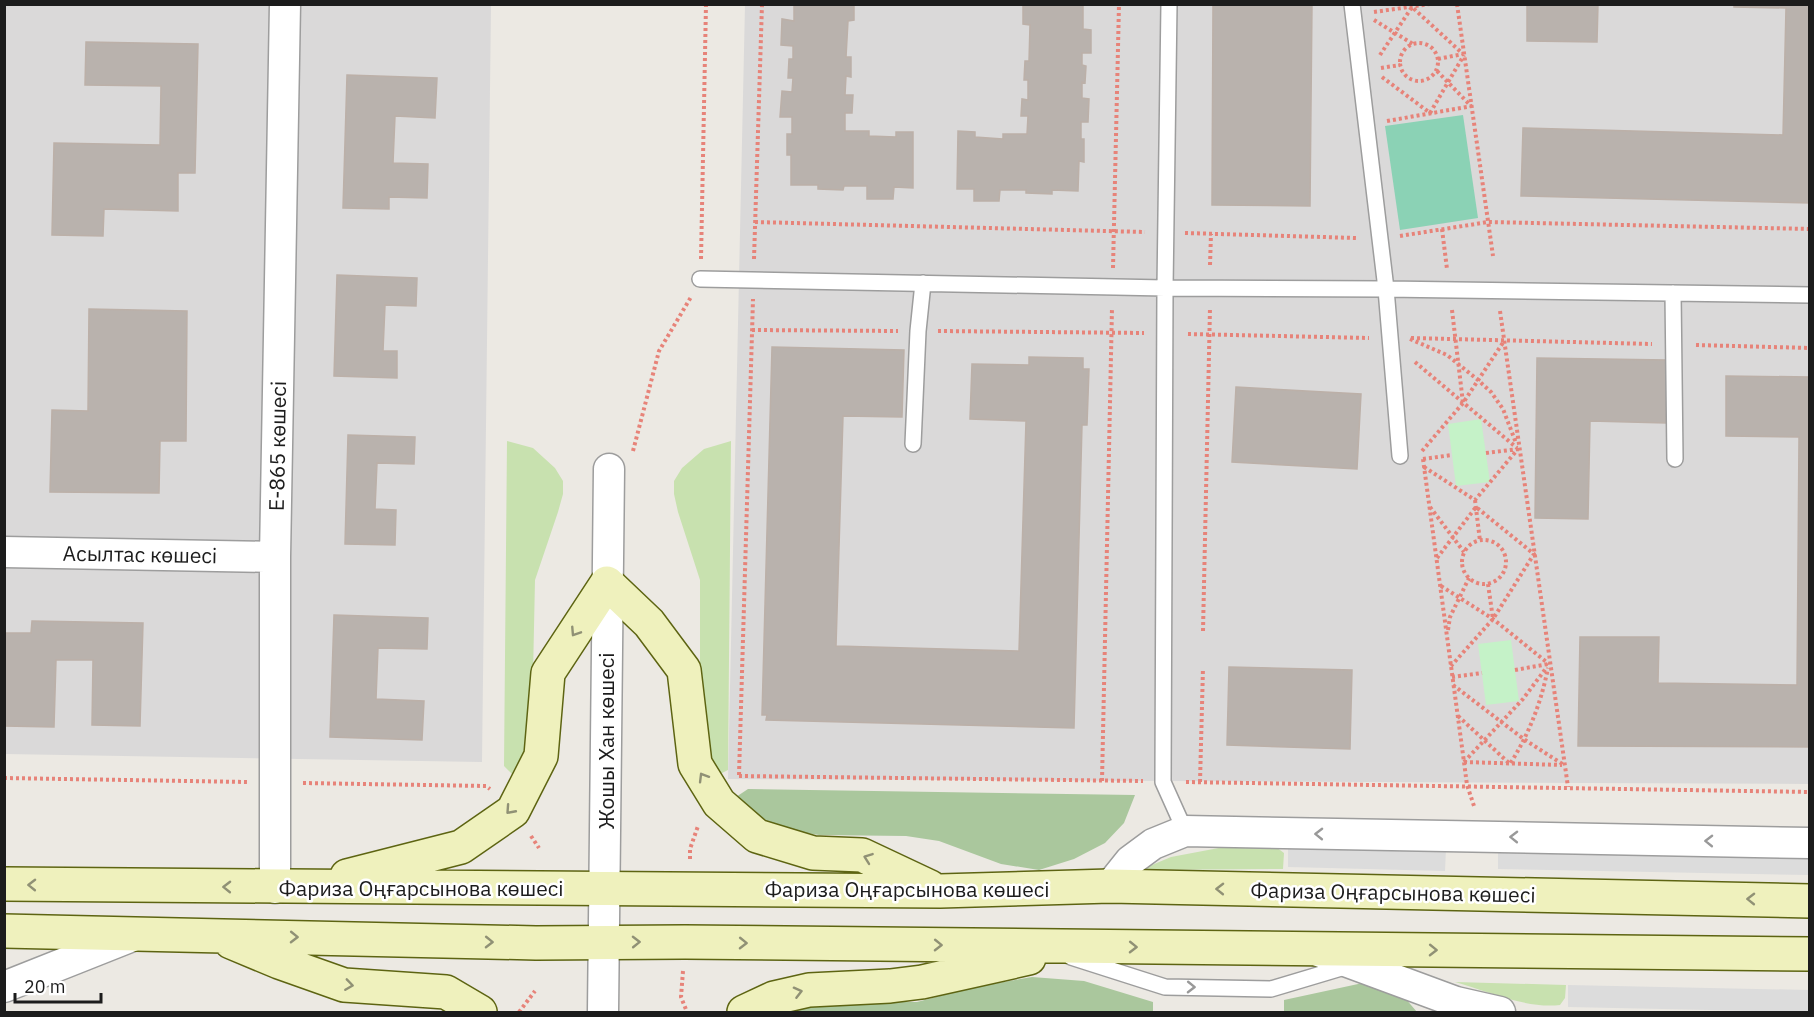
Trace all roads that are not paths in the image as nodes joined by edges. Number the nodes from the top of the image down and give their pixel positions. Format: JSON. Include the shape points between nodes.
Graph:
{"nodes":[{"id":1,"x":285,"y":4,"type":"edge"},
{"id":2,"x":1169,"y":4,"type":"edge"},
{"id":3,"x":1358,"y":9,"type":"edge"},
{"id":4,"x":700,"y":279,"type":"road end"},
{"id":5,"x":922,"y":283,"type":"junction"},
{"id":6,"x":1165,"y":288,"type":"junction"},
{"id":7,"x":1386,"y":289,"type":"junction"},
{"id":8,"x":1673,"y":293,"type":"junction"},
{"id":9,"x":1809,"y":295,"type":"edge"},
{"id":10,"x":913,"y":444,"type":"dead end"},
{"id":11,"x":1400,"y":456,"type":"dead end"},
{"id":12,"x":1675,"y":459,"type":"dead end"},
{"id":13,"x":620,"y":463,"type":"road end"},
{"id":14,"x":4,"y":552,"type":"edge"},
{"id":15,"x":275,"y":557,"type":"junction"},
{"id":16,"x":607,"y":583,"type":"junction"},
{"id":17,"x":1185,"y":831,"type":"junction"},
{"id":18,"x":1809,"y":843,"type":"edge"},
{"id":19,"x":4,"y":884,"type":"edge"},
{"id":20,"x":1110,"y":886,"type":"junction"},
{"id":21,"x":312,"y":887,"type":"junction"},
{"id":22,"x":275,"y":888,"type":"junction"},
{"id":23,"x":605,"y":890,"type":"junction"},
{"id":24,"x":940,"y":891,"type":"junction"},
{"id":25,"x":1809,"y":901,"type":"edge"},
{"id":26,"x":4,"y":931,"type":"edge"},
{"id":27,"x":137,"y":934,"type":"junction"},
{"id":28,"x":1809,"y":934,"type":"edge"},
{"id":29,"x":215,"y":936,"type":"junction"},
{"id":30,"x":604,"y":943,"type":"junction"},
{"id":31,"x":1054,"y":948,"type":"junction"},
{"id":32,"x":1312,"y":949,"type":"junction"},
{"id":33,"x":1399,"y":950,"type":"junction"},
{"id":34,"x":1809,"y":954,"type":"edge"},
{"id":35,"x":1353,"y":964,"type":"junction"},
{"id":36,"x":4,"y":987,"type":"edge"},
{"id":37,"x":480,"y":1012,"type":"edge"},
{"id":38,"x":603,"y":1012,"type":"edge"},
{"id":39,"x":744,"y":1012,"type":"edge"},
{"id":40,"x":1500,"y":1012,"type":"edge"}],
"edges":[{"from":1,"to":15,"type":"street","name":"Е-865 көшесі"},
{"from":2,"to":6,"type":"lane"},
{"from":3,"to":7,"type":"lane"},
{"from":4,"to":5,"type":"lane"},
{"from":5,"to":6,"type":"lane"},
{"from":5,"to":10,"type":"lane"},
{"from":6,"to":7,"type":"lane"},
{"from":6,"to":17,"type":"lane","via":[[1162,782]]},
{"from":7,"to":8,"type":"lane"},
{"from":7,"to":11,"type":"lane"},
{"from":8,"to":9,"type":"lane"},
{"from":8,"to":12,"type":"lane"},
{"from":13,"to":16,"type":"street","name":"Жошы Хан көшесі"},
{"from":14,"to":15,"type":"street","name":"Асылтас көшесі"},
{"from":15,"to":22,"type":"street","name":"Е-865 көшесі"},
{"from":16,"to":21,"type":"street","one_way":true,"via":[[548,673],[541,756],[513,811],[461,847]]},
{"from":16,"to":23,"type":"street","name":"Жошы Хан көшесі"},
{"from":24,"to":16,"type":"street","one_way":true,"via":[[862,855],[813,853],[757,836],[719,803],[695,764],[684,670],[649,623]]},
{"from":18,"to":17,"type":"street","one_way":true},
{"from":17,"to":20,"type":"street","via":[[1153,844],[1130,861]]},
{"from":22,"to":19,"type":"street","name":"Фариза Оңғарсынова көшесі","one_way":true},
{"from":20,"to":24,"type":"street","name":"Фариза Оңғарсынова көшесі"},
{"from":25,"to":20,"type":"street","name":"Фариза Оңғарсынова көшесі","one_way":true},
{"from":21,"to":22,"type":"street","name":"Фариза Оңғарсынова көшесі"},
{"from":21,"to":23,"type":"street","name":"Фариза Оңғарсынова көшесі"},
{"from":23,"to":24,"type":"street","name":"Фариза Оңғарсынова көшесі"},
{"from":23,"to":30,"type":"street","name":"Жошы Хан көшесі"},
{"from":26,"to":27,"type":"street"},
{"from":27,"to":29,"type":"street"},
{"from":27,"to":36,"type":"street"},
{"from":28,"to":32,"type":"street","via":[[1432,928],[1370,933]]},
{"from":29,"to":30,"type":"street","one_way":true},
{"from":29,"to":37,"type":"street","one_way":true,"via":[[344,985],[446,992]]},
{"from":30,"to":31,"type":"street","one_way":true},
{"from":30,"to":38,"type":"street","name":"Жошы Хан көшесі"},
{"from":31,"to":32,"type":"street","one_way":true},
{"from":31,"to":35,"type":"lane","one_way":true,"via":[[1165,987],[1271,989]]},
{"from":39,"to":31,"type":"street","one_way":true,"via":[[774,998],[809,990],[922,982]]},
{"from":32,"to":33,"type":"street"},
{"from":32,"to":35,"type":"street"},
{"from":33,"to":34,"type":"street","one_way":true},
{"from":33,"to":35,"type":"lane"},
{"from":35,"to":40,"type":"street","via":[[1456,1002]]}]}
